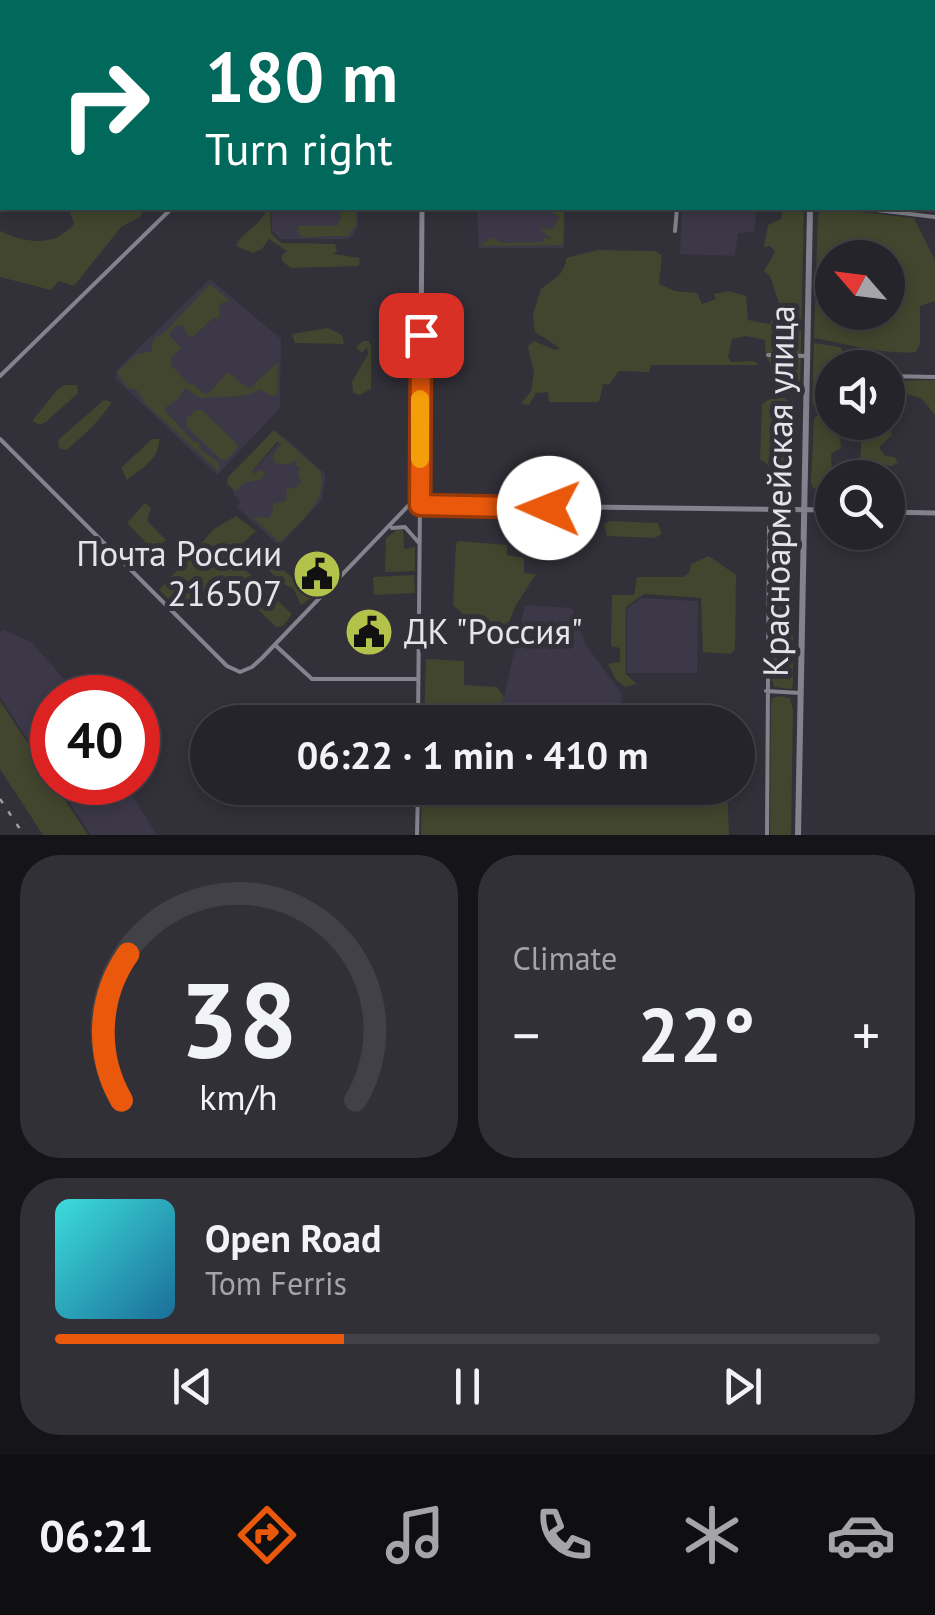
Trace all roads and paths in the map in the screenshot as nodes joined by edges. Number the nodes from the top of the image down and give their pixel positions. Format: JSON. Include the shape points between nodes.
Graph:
{"nodes":[{"id":1,"x":170,"y":210,"type":"edge"},
{"id":2,"x":422,"y":210,"type":"edge"},
{"id":3,"x":676,"y":210,"type":"edge"},
{"id":4,"x":810,"y":210,"type":"edge"},
{"id":5,"x":877,"y":210,"type":"edge"},
{"id":6,"x":935,"y":217,"type":"edge"},
{"id":7,"x":675,"y":231,"type":"dead end"},
{"id":8,"x":768,"y":356,"type":"dead end"},
{"id":9,"x":806,"y":356,"type":"junction"},
{"id":10,"x":0,"y":376,"type":"edge"},
{"id":11,"x":905,"y":376,"type":"edge"},
{"id":12,"x":935,"y":377,"type":"edge"},
{"id":13,"x":0,"y":438,"type":"edge"},
{"id":14,"x":420,"y":505,"type":"junction"},
{"id":15,"x":803,"y":510,"type":"junction"},
{"id":16,"x":815,"y":510,"type":"edge"},
{"id":17,"x":905,"y":513,"type":"edge"},
{"id":18,"x":935,"y":514,"type":"edge"},
{"id":19,"x":769,"y":527,"type":"dead end"},
{"id":20,"x":387,"y":529,"type":"junction"},
{"id":21,"x":420,"y":543,"type":"junction"},
{"id":22,"x":275,"y":645,"type":"junction"},
{"id":23,"x":419,"y":679,"type":"junction"},
{"id":24,"x":766,"y":691,"type":"junction"},
{"id":25,"x":800,"y":692,"type":"junction"},
{"id":26,"x":418,"y":705,"type":"edge"},
{"id":27,"x":418,"y":805,"type":"edge"},
{"id":28,"x":417,"y":835,"type":"edge"},
{"id":29,"x":768,"y":835,"type":"edge"},
{"id":30,"x":798,"y":835,"type":"edge"}],
"edges":[{"from":1,"to":10,"type":"street"},
{"from":2,"to":14,"type":"street"},
{"from":3,"to":7,"type":"street"},
{"from":4,"to":9,"type":"main road","name":"Красноармейская улица"},
{"from":5,"to":6,"type":"street"},
{"from":8,"to":9,"type":"street"},
{"from":9,"to":15,"type":"main road","name":"Красноармейская улица"},
{"from":11,"to":12,"type":"street"},
{"from":13,"to":22,"type":"street","via":[[226,666],[245,671]]},
{"from":14,"to":15,"type":"street"},
{"from":14,"to":20,"type":"street","via":[[408,506]]},
{"from":14,"to":21,"type":"street"},
{"from":15,"to":16,"type":"street"},
{"from":15,"to":25,"type":"main road","name":"Красноармейская улица"},
{"from":17,"to":18,"type":"street"},
{"from":19,"to":24,"type":"street"},
{"from":20,"to":21,"type":"street","via":[[405,527]]},
{"from":20,"to":22,"type":"street"},
{"from":21,"to":23,"type":"street"},
{"from":22,"to":23,"type":"street","via":[[312,679]]},
{"from":23,"to":26,"type":"street"},
{"from":24,"to":25,"type":"street"},
{"from":24,"to":29,"type":"street"},
{"from":25,"to":30,"type":"main road","name":"Красноармейская улица"},
{"from":27,"to":28,"type":"street"}]}
